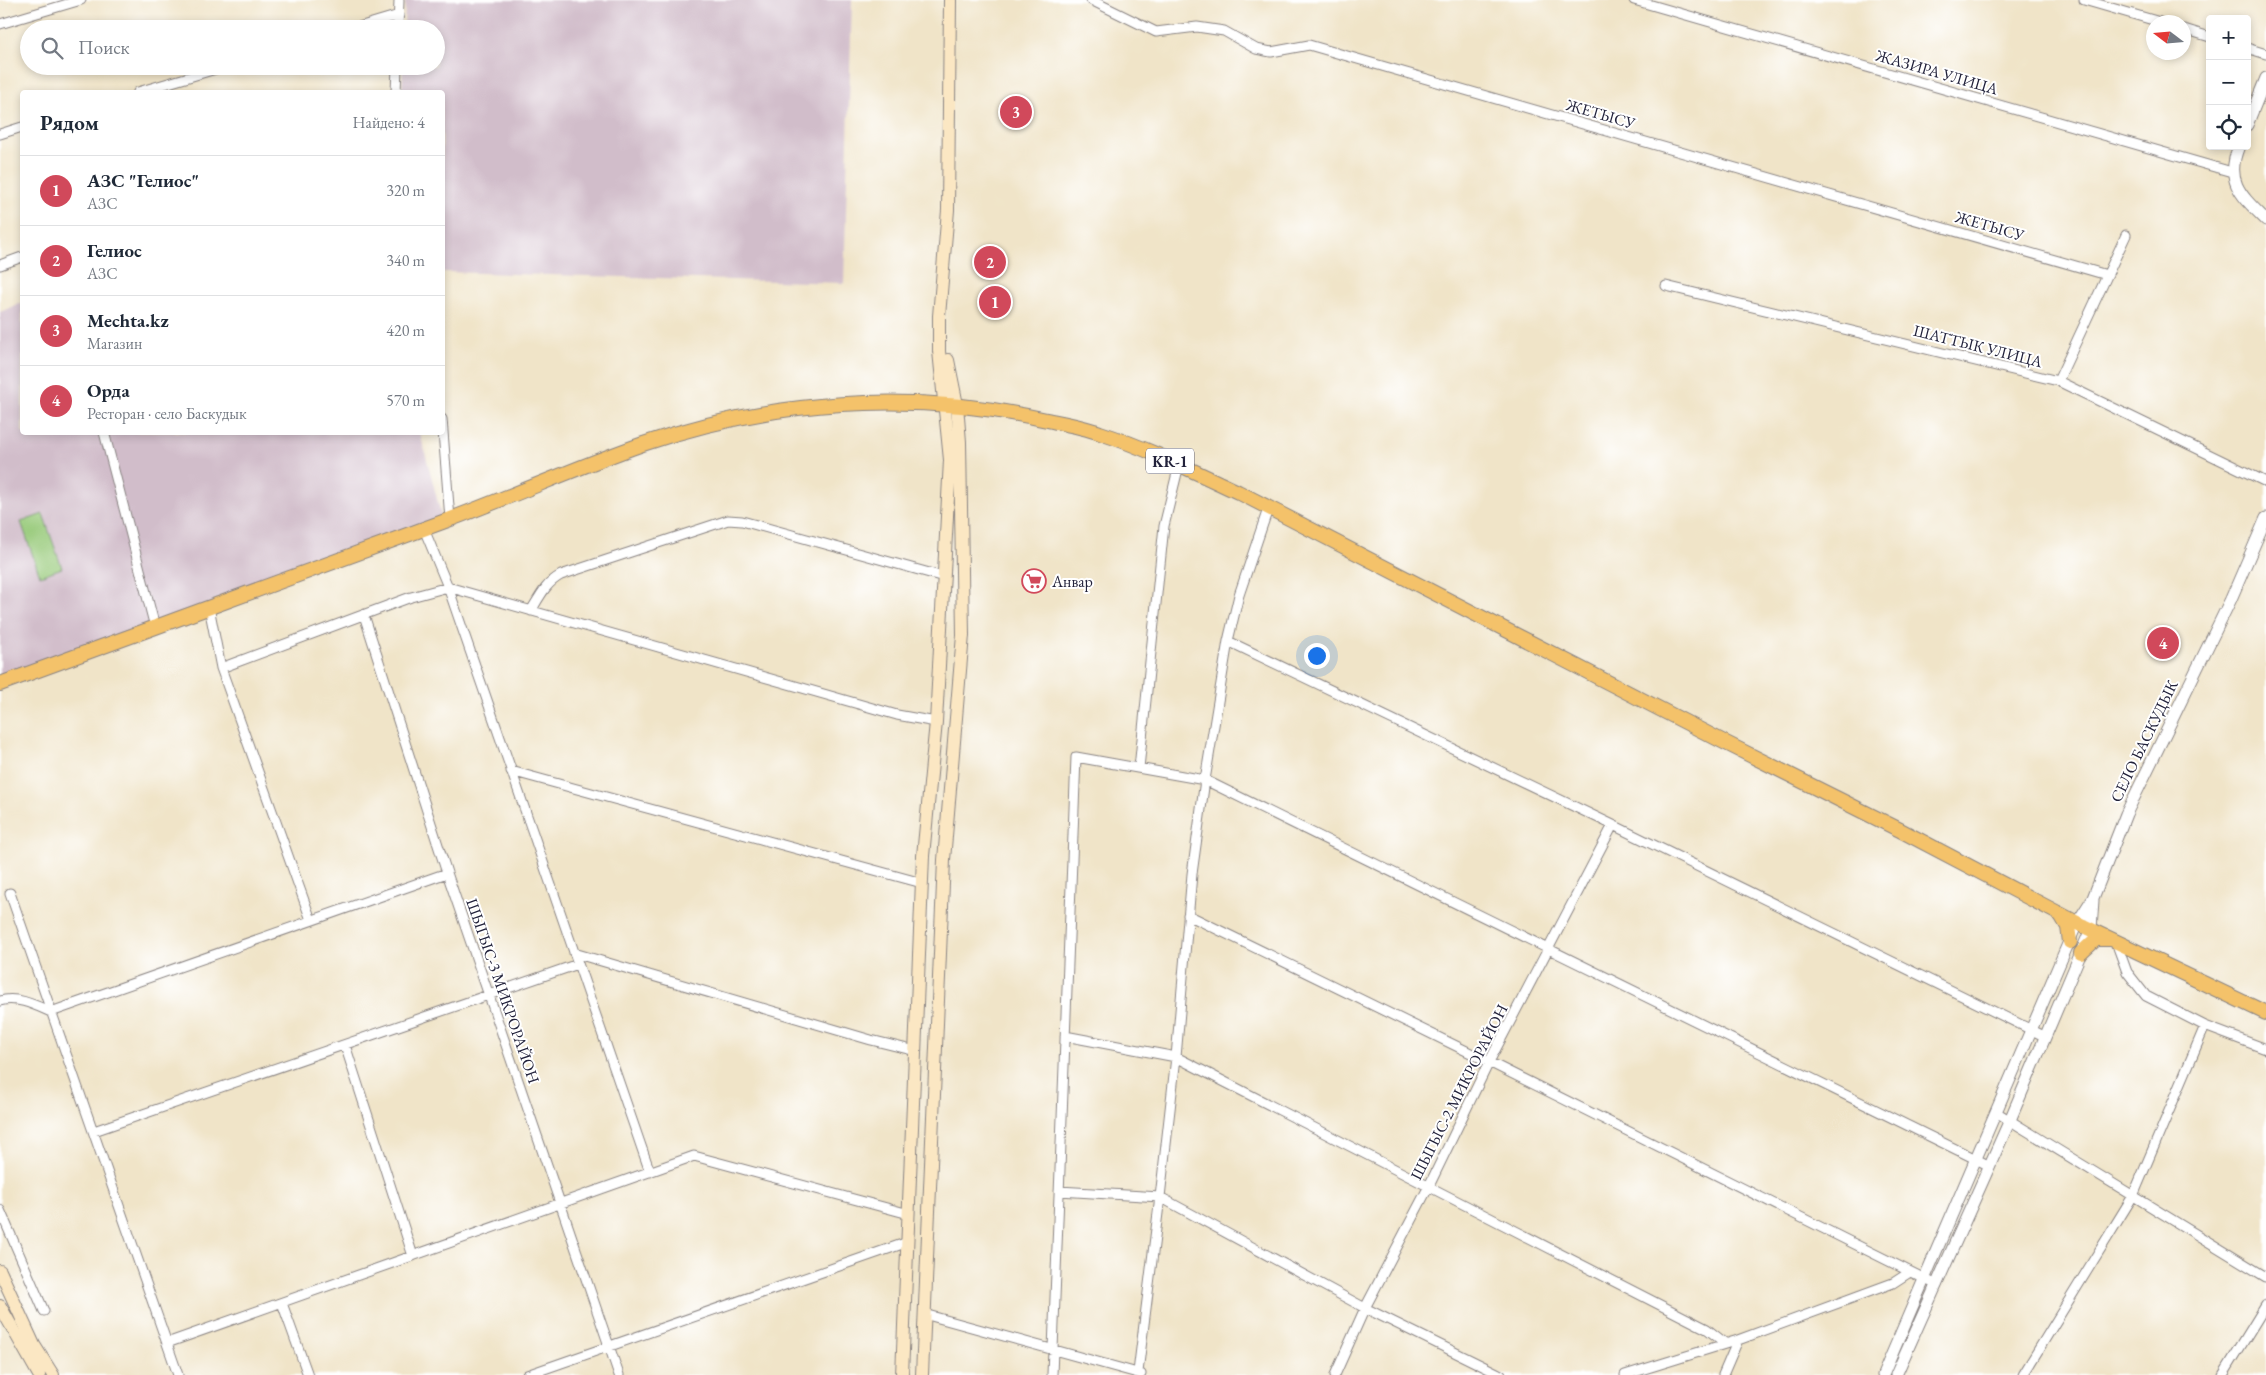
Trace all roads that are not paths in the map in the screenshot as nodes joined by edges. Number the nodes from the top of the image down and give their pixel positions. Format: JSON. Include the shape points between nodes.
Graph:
{"nodes":[{"id":1,"x":80,"y":0,"type":"edge"},
{"id":2,"x":399,"y":0,"type":"edge"},
{"id":3,"x":950,"y":0,"type":"edge"},
{"id":4,"x":1091,"y":0,"type":"edge"},
{"id":5,"x":1634,"y":0,"type":"edge"},
{"id":6,"x":2084,"y":0,"type":"edge"},
{"id":7,"x":399,"y":15,"type":"junction"},
{"id":8,"x":2146,"y":18,"type":"edge"},
{"id":9,"x":382,"y":20,"type":"edge"},
{"id":10,"x":399,"y":20,"type":"edge"},
{"id":11,"x":0,"y":24,"type":"edge"},
{"id":12,"x":2191,"y":32,"type":"edge"},
{"id":13,"x":2206,"y":36,"type":"edge"},
{"id":14,"x":2251,"y":49,"type":"edge"},
{"id":15,"x":2266,"y":54,"type":"edge"},
{"id":16,"x":196,"y":75,"type":"edge"},
{"id":17,"x":397,"y":75,"type":"edge"},
{"id":18,"x":2266,"y":78,"type":"edge"},
{"id":19,"x":145,"y":90,"type":"edge"},
{"id":20,"x":396,"y":90,"type":"edge"},
{"id":21,"x":2251,"y":114,"type":"edge"},
{"id":22,"x":20,"y":128,"type":"edge"},
{"id":23,"x":0,"y":134,"type":"edge"},
{"id":24,"x":2238,"y":150,"type":"edge"},
{"id":25,"x":2232,"y":172,"type":"junction"},
{"id":26,"x":2266,"y":220,"type":"edge"},
{"id":27,"x":2126,"y":235,"type":"dead end"},
{"id":28,"x":20,"y":258,"type":"edge"},
{"id":29,"x":0,"y":265,"type":"edge"},
{"id":30,"x":2107,"y":275,"type":"junction"},
{"id":31,"x":1666,"y":286,"type":"dead end"},
{"id":32,"x":2058,"y":381,"type":"junction"},
{"id":33,"x":951,"y":404,"type":"junction"},
{"id":34,"x":105,"y":435,"type":"edge"},
{"id":35,"x":443,"y":435,"type":"edge"},
{"id":36,"x":1179,"y":465,"type":"junction"},
{"id":37,"x":2266,"y":482,"type":"edge"},
{"id":38,"x":1268,"y":506,"type":"junction"},
{"id":39,"x":2266,"y":518,"type":"edge"},
{"id":40,"x":450,"y":519,"type":"junction"},
{"id":41,"x":424,"y":529,"type":"junction"},
{"id":42,"x":944,"y":577,"type":"junction"},
{"id":43,"x":448,"y":587,"type":"junction"},
{"id":44,"x":209,"y":607,"type":"junction"},
{"id":45,"x":531,"y":611,"type":"junction"},
{"id":46,"x":364,"y":615,"type":"junction"},
{"id":47,"x":155,"y":627,"type":"junction"},
{"id":48,"x":1228,"y":641,"type":"junction"},
{"id":49,"x":221,"y":668,"type":"junction"},
{"id":50,"x":0,"y":684,"type":"edge"},
{"id":51,"x":936,"y":722,"type":"junction"},
{"id":52,"x":1139,"y":768,"type":"junction"},
{"id":53,"x":511,"y":771,"type":"junction"},
{"id":54,"x":1205,"y":780,"type":"junction"},
{"id":55,"x":1613,"y":825,"type":"junction"},
{"id":56,"x":923,"y":856,"type":"junction"},
{"id":57,"x":944,"y":860,"type":"junction"},
{"id":58,"x":447,"y":873,"type":"junction"},
{"id":59,"x":922,"y":883,"type":"junction"},
{"id":60,"x":10,"y":893,"type":"dead end"},
{"id":61,"x":2093,"y":898,"type":"junction"},
{"id":62,"x":1188,"y":915,"type":"junction"},
{"id":63,"x":2062,"y":916,"type":"junction"},
{"id":64,"x":311,"y":920,"type":"junction"},
{"id":65,"x":2077,"y":923,"type":"junction"},
{"id":66,"x":2091,"y":930,"type":"junction"},
{"id":67,"x":2112,"y":940,"type":"junction"},
{"id":68,"x":2070,"y":942,"type":"junction"},
{"id":69,"x":1549,"y":948,"type":"junction"},
{"id":70,"x":574,"y":953,"type":"junction"},
{"id":71,"x":2081,"y":953,"type":"junction"},
{"id":72,"x":578,"y":964,"type":"junction"},
{"id":73,"x":489,"y":995,"type":"junction"},
{"id":74,"x":0,"y":1001,"type":"edge"},
{"id":75,"x":51,"y":1012,"type":"junction"},
{"id":76,"x":2266,"y":1013,"type":"edge"},
{"id":77,"x":2205,"y":1026,"type":"junction"},
{"id":78,"x":2032,"y":1031,"type":"junction"},
{"id":79,"x":1065,"y":1036,"type":"junction"},
{"id":80,"x":2044,"y":1036,"type":"junction"},
{"id":81,"x":345,"y":1045,"type":"junction"},
{"id":82,"x":2266,"y":1049,"type":"edge"},
{"id":83,"x":916,"y":1051,"type":"junction"},
{"id":84,"x":1176,"y":1057,"type":"junction"},
{"id":85,"x":1489,"y":1062,"type":"junction"},
{"id":86,"x":1996,"y":1112,"type":"junction"},
{"id":87,"x":2010,"y":1120,"type":"junction"},
{"id":88,"x":94,"y":1131,"type":"junction"},
{"id":89,"x":1976,"y":1159,"type":"junction"},
{"id":90,"x":1988,"y":1165,"type":"junction"},
{"id":91,"x":650,"y":1172,"type":"junction"},
{"id":92,"x":1429,"y":1186,"type":"junction"},
{"id":93,"x":1059,"y":1191,"type":"junction"},
{"id":94,"x":2133,"y":1196,"type":"junction"},
{"id":95,"x":1160,"y":1197,"type":"junction"},
{"id":96,"x":560,"y":1204,"type":"junction"},
{"id":97,"x":0,"y":1210,"type":"edge"},
{"id":98,"x":909,"y":1214,"type":"junction"},
{"id":99,"x":908,"y":1242,"type":"junction"},
{"id":100,"x":414,"y":1256,"type":"junction"},
{"id":101,"x":0,"y":1272,"type":"edge"},
{"id":102,"x":1910,"y":1272,"type":"junction"},
{"id":103,"x":2266,"y":1277,"type":"edge"},
{"id":104,"x":1924,"y":1280,"type":"junction"},
{"id":105,"x":1937,"y":1285,"type":"junction"},
{"id":106,"x":282,"y":1303,"type":"junction"},
{"id":107,"x":0,"y":1306,"type":"edge"},
{"id":108,"x":2266,"y":1306,"type":"edge"},
{"id":109,"x":1366,"y":1308,"type":"junction"},
{"id":110,"x":44,"y":1311,"type":"dead end"},
{"id":111,"x":924,"y":1314,"type":"junction"},
{"id":112,"x":1738,"y":1340,"type":"junction"},
{"id":113,"x":167,"y":1343,"type":"junction"},
{"id":114,"x":1725,"y":1343,"type":"junction"},
{"id":115,"x":609,"y":1346,"type":"junction"},
{"id":116,"x":1052,"y":1351,"type":"junction"},
{"id":117,"x":1140,"y":1374,"type":"edge"},
{"id":118,"x":39,"y":1375,"type":"edge"},
{"id":119,"x":53,"y":1375,"type":"edge"},
{"id":120,"x":178,"y":1375,"type":"edge"},
{"id":121,"x":308,"y":1375,"type":"edge"},
{"id":122,"x":527,"y":1375,"type":"edge"},
{"id":123,"x":619,"y":1375,"type":"edge"},
{"id":124,"x":902,"y":1375,"type":"edge"},
{"id":125,"x":922,"y":1375,"type":"edge"},
{"id":126,"x":1052,"y":1375,"type":"edge"},
{"id":127,"x":1335,"y":1375,"type":"edge"},
{"id":128,"x":1501,"y":1375,"type":"edge"},
{"id":129,"x":1625,"y":1375,"type":"edge"},
{"id":130,"x":1723,"y":1375,"type":"edge"},
{"id":131,"x":1882,"y":1375,"type":"edge"},
{"id":132,"x":1896,"y":1375,"type":"edge"},
{"id":133,"x":2023,"y":1375,"type":"edge"},
{"id":134,"x":2223,"y":1375,"type":"edge"}],
"edges":[{"from":1,"to":11,"type":"street"},
{"from":2,"to":7,"type":"street"},
{"from":3,"to":33,"type":"main road","via":[[948,210],[939,351]]},
{"from":4,"to":30,"type":"street","name":"ЖЕТЫСУ","via":[[1156,32],[1196,28],[1224,31],[1256,49],[1271,52],[1308,45]]},
{"from":5,"to":25,"type":"street","name":"ЖАЗИРА УЛИЦА"},
{"from":6,"to":8,"type":"street"},
{"from":7,"to":9,"type":"street"},
{"from":7,"to":10,"type":"street"},
{"from":12,"to":13,"type":"street"},
{"from":14,"to":15,"type":"street"},
{"from":16,"to":19,"type":"street"},
{"from":17,"to":20,"type":"street"},
{"from":18,"to":21,"type":"street"},
{"from":22,"to":23,"type":"street"},
{"from":24,"to":25,"type":"street"},
{"from":25,"to":26,"type":"street","via":[[2243,197]]},
{"from":27,"to":30,"type":"street"},
{"from":28,"to":29,"type":"street"},
{"from":30,"to":32,"type":"street"},
{"from":31,"to":32,"type":"street","name":"ШАТТЫК УЛИЦА"},
{"from":32,"to":37,"type":"street","name":"ШАТТЫК УЛИЦА"},
{"from":33,"to":36,"type":"main road","number":"KR-1","via":[[1024,415],[1100,433]]},
{"from":33,"to":40,"type":"main road","number":"KR-1","via":[[883,402],[801,407],[721,423],[645,444]]},
{"from":33,"to":42,"type":"main road"},
{"from":33,"to":57,"type":"main road","via":[[963,636]]},
{"from":34,"to":47,"type":"street"},
{"from":35,"to":40,"type":"street"},
{"from":36,"to":38,"type":"main road","number":"KR-1"},
{"from":36,"to":52,"type":"street","via":[[1164,526]]},
{"from":38,"to":48,"type":"street","via":[[1239,595]]},
{"from":38,"to":63,"type":"main road","number":"KR-1"},
{"from":39,"to":61,"type":"street","name":"СЕЛО БАСКУДЫК","via":[[2230,600],[2126,814]]},
{"from":40,"to":41,"type":"main road","number":"KR-1"},
{"from":41,"to":43,"type":"street"},
{"from":41,"to":44,"type":"main road","number":"KR-1"},
{"from":42,"to":45,"type":"street","via":[[742,521],[728,520],[561,575],[545,588]]},
{"from":42,"to":51,"type":"main road"},
{"from":43,"to":45,"type":"street"},
{"from":43,"to":46,"type":"street"},
{"from":43,"to":53,"type":"street"},
{"from":44,"to":47,"type":"main road","number":"KR-1"},
{"from":44,"to":49,"type":"street"},
{"from":45,"to":51,"type":"street","via":[[897,715]]},
{"from":46,"to":49,"type":"street"},
{"from":46,"to":58,"type":"street","name":"ШЫГЫС-3 МИКРОРАЙОН"},
{"from":47,"to":50,"type":"main road","number":"KR-1"},
{"from":48,"to":54,"type":"street"},
{"from":48,"to":55,"type":"street"},
{"from":49,"to":64,"type":"street"},
{"from":51,"to":56,"type":"main road"},
{"from":52,"to":54,"type":"street"},
{"from":52,"to":79,"type":"street","via":[[1076,757]]},
{"from":53,"to":59,"type":"street"},
{"from":53,"to":70,"type":"street"},
{"from":54,"to":62,"type":"street"},
{"from":54,"to":69,"type":"street"},
{"from":55,"to":69,"type":"street","name":"ШЫГЫС-2 МИКРОРАЙОН"},
{"from":55,"to":78,"type":"street"},
{"from":56,"to":57,"type":"main road"},
{"from":56,"to":59,"type":"main road"},
{"from":57,"to":111,"type":"main road"},
{"from":58,"to":64,"type":"street"},
{"from":58,"to":73,"type":"street","name":"ШЫГЫС-3 МИКРОРАЙОН"},
{"from":59,"to":83,"type":"main road"},
{"from":60,"to":75,"type":"street"},
{"from":61,"to":65,"type":"street"},
{"from":61,"to":66,"type":"street"},
{"from":62,"to":84,"type":"street"},
{"from":62,"to":85,"type":"street"},
{"from":63,"to":65,"type":"main road","number":"KR-1"},
{"from":63,"to":68,"type":"main road"},
{"from":64,"to":75,"type":"street"},
{"from":65,"to":66,"type":"main road","number":"KR-1"},
{"from":65,"to":68,"type":"street"},
{"from":66,"to":67,"type":"main road","number":"KR-1"},
{"from":66,"to":71,"type":"street"},
{"from":67,"to":71,"type":"main road","via":[[2096,939]]},
{"from":67,"to":76,"type":"main road","number":"KR-1"},
{"from":67,"to":77,"type":"street","via":[[2127,972],[2146,996]]},
{"from":68,"to":78,"type":"street"},
{"from":69,"to":85,"type":"street","name":"ШЫГЫС-2 МИКРОРАЙОН"},
{"from":69,"to":89,"type":"street"},
{"from":70,"to":72,"type":"street"},
{"from":70,"to":83,"type":"street"},
{"from":71,"to":80,"type":"street"},
{"from":72,"to":73,"type":"street"},
{"from":72,"to":91,"type":"street"},
{"from":73,"to":81,"type":"street"},
{"from":73,"to":96,"type":"street","name":"ШЫГЫС-3 МИКРОРАЙОН"},
{"from":74,"to":75,"type":"street","via":[[24,1002]]},
{"from":75,"to":88,"type":"street"},
{"from":77,"to":82,"type":"street"},
{"from":77,"to":94,"type":"street"},
{"from":78,"to":80,"type":"street"},
{"from":78,"to":86,"type":"street"},
{"from":79,"to":84,"type":"street"},
{"from":79,"to":93,"type":"street"},
{"from":80,"to":87,"type":"street"},
{"from":81,"to":88,"type":"street"},
{"from":81,"to":100,"type":"street"},
{"from":83,"to":98,"type":"main road"},
{"from":84,"to":92,"type":"street"},
{"from":84,"to":95,"type":"street"},
{"from":85,"to":92,"type":"street","name":"ШЫГЫС-2 МИКРОРАЙОН"},
{"from":85,"to":102,"type":"street"},
{"from":86,"to":87,"type":"street"},
{"from":86,"to":89,"type":"street"},
{"from":87,"to":90,"type":"street"},
{"from":87,"to":94,"type":"street"},
{"from":88,"to":113,"type":"street"},
{"from":89,"to":90,"type":"street"},
{"from":89,"to":104,"type":"street"},
{"from":90,"to":105,"type":"street"},
{"from":91,"to":96,"type":"street"},
{"from":91,"to":98,"type":"street","via":[[694,1156]]},
{"from":92,"to":109,"type":"street","name":"ШЫГЫС-2 МИКРОРАЙОН"},
{"from":92,"to":114,"type":"street","via":[[1707,1329]]},
{"from":93,"to":95,"type":"street"},
{"from":93,"to":116,"type":"street"},
{"from":94,"to":103,"type":"street"},
{"from":94,"to":133,"type":"street"},
{"from":95,"to":109,"type":"street"},
{"from":95,"to":117,"type":"street"},
{"from":96,"to":100,"type":"street"},
{"from":96,"to":115,"type":"street","name":"ШЫГЫС-3 МИКРОРАЙОН"},
{"from":97,"to":110,"type":"street"},
{"from":98,"to":99,"type":"main road"},
{"from":99,"to":115,"type":"street"},
{"from":99,"to":124,"type":"main road"},
{"from":100,"to":106,"type":"street"},
{"from":101,"to":119,"type":"main road","via":[[34,1345]]},
{"from":102,"to":104,"type":"street"},
{"from":102,"to":112,"type":"street","via":[[1893,1283]]},
{"from":104,"to":105,"type":"street"},
{"from":104,"to":131,"type":"street"},
{"from":105,"to":132,"type":"street"},
{"from":106,"to":113,"type":"street"},
{"from":106,"to":121,"type":"street"},
{"from":107,"to":118,"type":"main road"},
{"from":108,"to":134,"type":"street"},
{"from":109,"to":127,"type":"street","name":"ШЫГЫС-2 МИКРОРАЙОН"},
{"from":109,"to":128,"type":"street"},
{"from":111,"to":116,"type":"street"},
{"from":111,"to":125,"type":"main road"},
{"from":112,"to":114,"type":"street"},
{"from":112,"to":130,"type":"street"},
{"from":113,"to":120,"type":"street"},
{"from":114,"to":129,"type":"street"},
{"from":115,"to":122,"type":"street"},
{"from":115,"to":123,"type":"street","name":"ШЫГЫС-3 МИКРОРАЙОН"},
{"from":116,"to":117,"type":"street"},
{"from":116,"to":126,"type":"street"}]}
